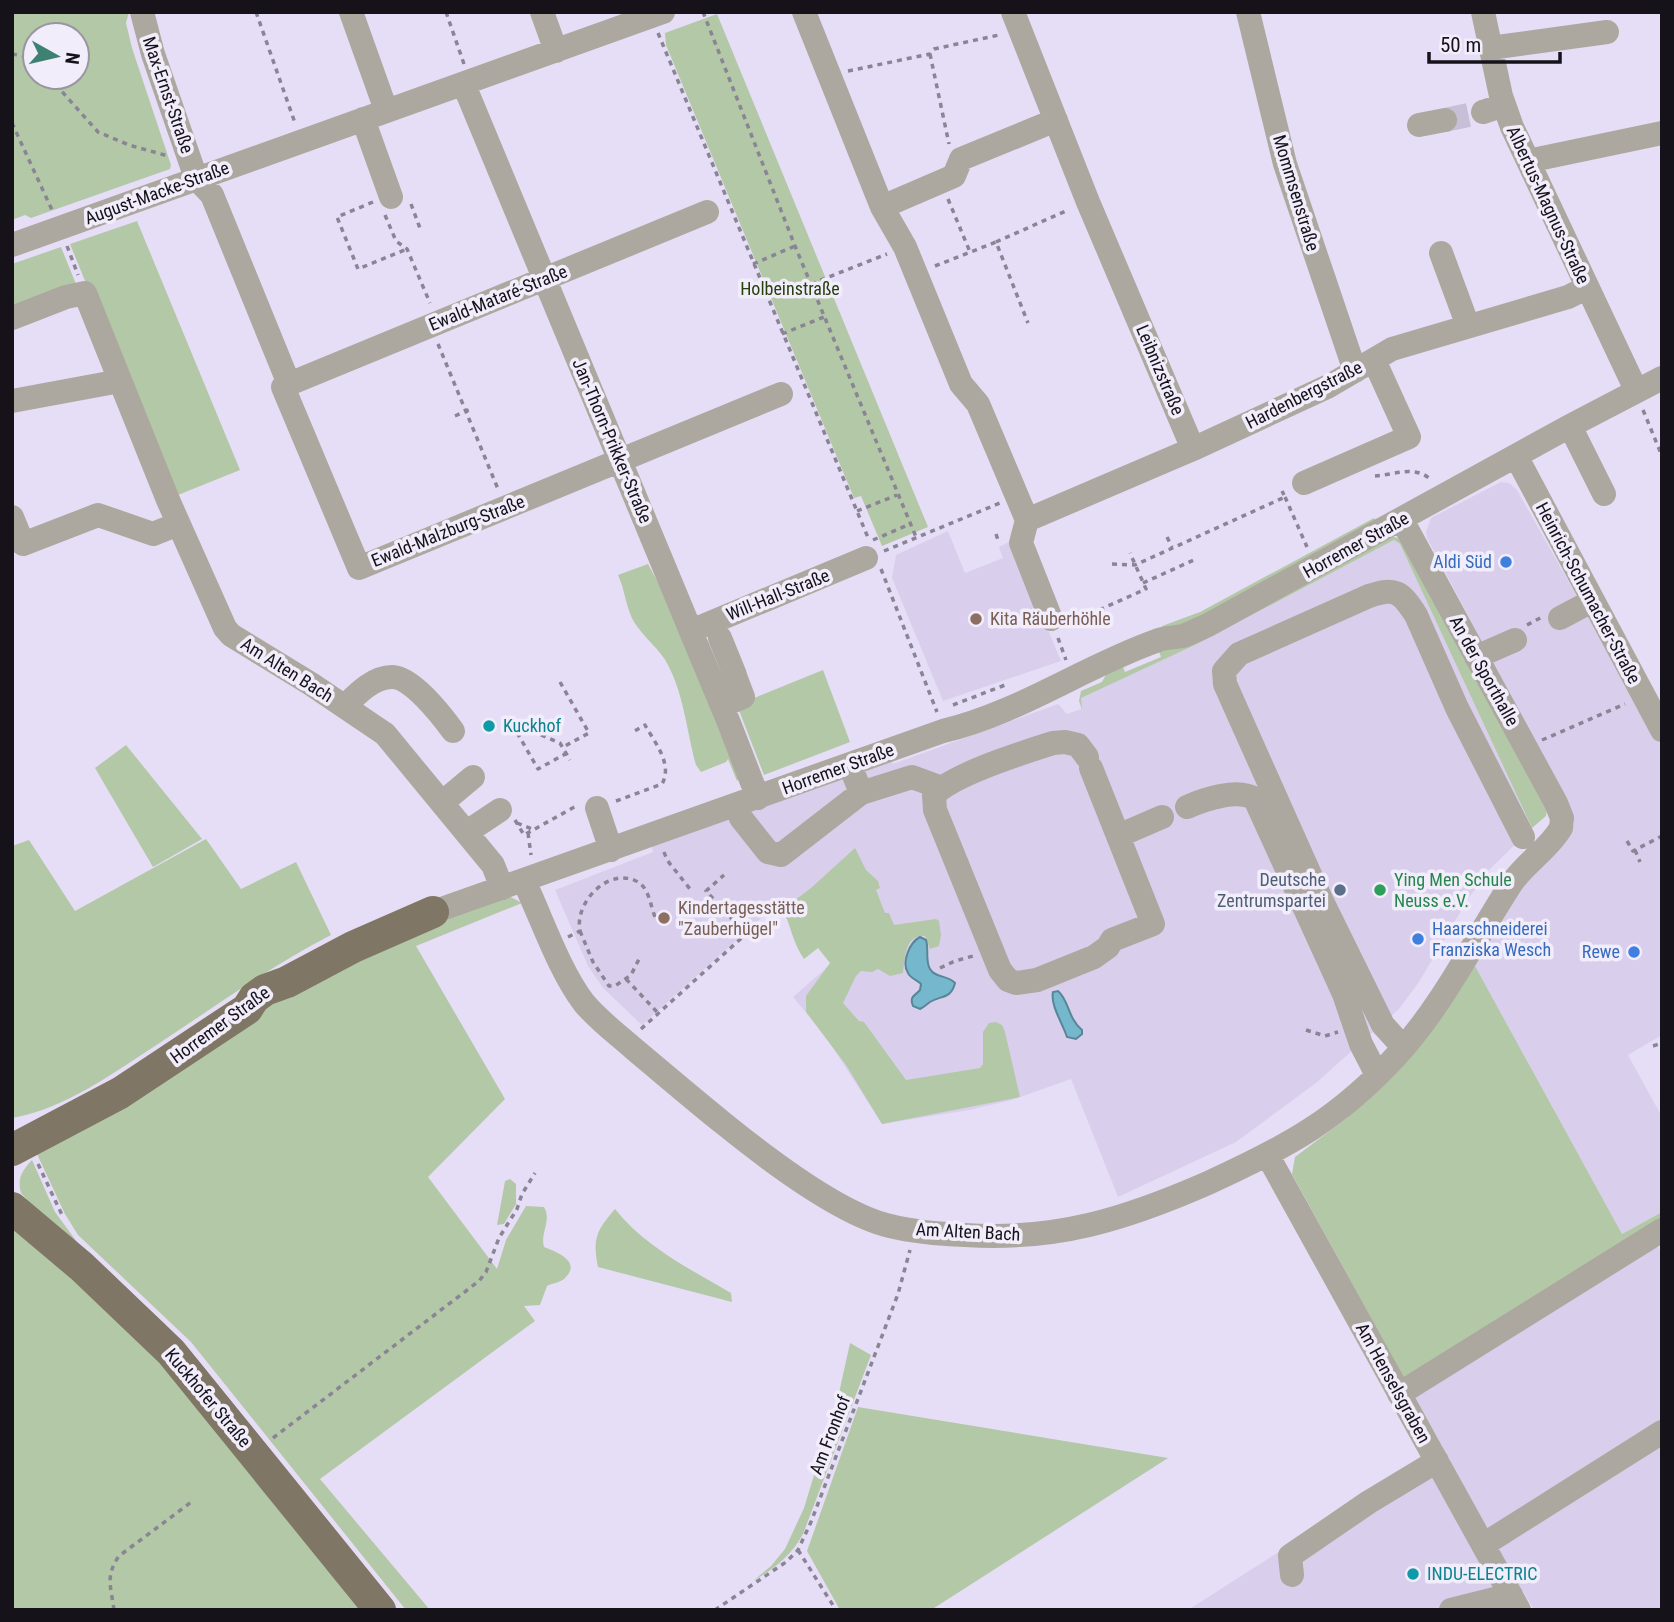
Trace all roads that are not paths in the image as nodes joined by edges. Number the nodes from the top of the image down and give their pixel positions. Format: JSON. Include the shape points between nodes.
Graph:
{"nodes":[{"id":1,"x":142,"y":12,"type":"edge"},
{"id":2,"x":351,"y":12,"type":"edge"},
{"id":3,"x":542,"y":12,"type":"edge"},
{"id":4,"x":804,"y":12,"type":"edge"},
{"id":5,"x":1248,"y":12,"type":"edge"},
{"id":6,"x":1483,"y":12,"type":"edge"},
{"id":7,"x":657,"y":15,"type":"edge"},
{"id":8,"x":1016,"y":21,"type":"edge"},
{"id":9,"x":1607,"y":32,"type":"dead end"},
{"id":10,"x":1490,"y":48,"type":"junction"},
{"id":11,"x":556,"y":51,"type":"junction"},
{"id":12,"x":467,"y":84,"type":"junction"},
{"id":13,"x":386,"y":110,"type":"junction"},
{"id":14,"x":362,"y":119,"type":"junction"},
{"id":15,"x":1056,"y":120,"type":"junction"},
{"id":16,"x":1445,"y":120,"type":"tunnel mouth"},
{"id":17,"x":1419,"y":125,"type":"dead end"},
{"id":18,"x":1662,"y":132,"type":"edge"},
{"id":19,"x":1528,"y":161,"type":"junction"},
{"id":20,"x":196,"y":178,"type":"junction"},
{"id":21,"x":384,"y":202,"type":"road end"},
{"id":22,"x":716,"y":205,"type":"road end"},
{"id":23,"x":882,"y":207,"type":"junction"},
{"id":24,"x":12,"y":245,"type":"edge"},
{"id":25,"x":1441,"y":253,"type":"dead end"},
{"id":26,"x":545,"y":279,"type":"junction"},
{"id":27,"x":1586,"y":288,"type":"junction"},
{"id":28,"x":12,"y":318,"type":"edge"},
{"id":29,"x":1468,"y":326,"type":"junction"},
{"id":30,"x":1364,"y":365,"type":"junction"},
{"id":31,"x":1662,"y":378,"type":"edge"},
{"id":32,"x":120,"y":381,"type":"junction"},
{"id":33,"x":289,"y":384,"type":"junction"},
{"id":34,"x":1636,"y":390,"type":"junction"},
{"id":35,"x":780,"y":394,"type":"dead end"},
{"id":36,"x":12,"y":401,"type":"edge"},
{"id":37,"x":1570,"y":426,"type":"junction"},
{"id":38,"x":1194,"y":449,"type":"junction"},
{"id":39,"x":1516,"y":456,"type":"junction"},
{"id":40,"x":620,"y":460,"type":"junction"},
{"id":41,"x":1290,"y":491,"type":"road end"},
{"id":42,"x":1604,"y":494,"type":"dead end"},
{"id":43,"x":12,"y":517,"type":"edge"},
{"id":44,"x":1027,"y":520,"type":"junction"},
{"id":45,"x":1402,"y":520,"type":"junction"},
{"id":46,"x":178,"y":524,"type":"junction"},
{"id":47,"x":871,"y":552,"type":"road end"},
{"id":48,"x":1592,"y":601,"type":"junction"},
{"id":49,"x":1560,"y":618,"type":"road end"},
{"id":50,"x":1053,"y":624,"type":"road end"},
{"id":51,"x":691,"y":631,"type":"junction"},
{"id":52,"x":1515,"y":640,"type":"road end"},
{"id":53,"x":1476,"y":657,"type":"junction"},
{"id":54,"x":345,"y":706,"type":"junction"},
{"id":55,"x":1662,"y":730,"type":"edge"},
{"id":56,"x":453,"y":732,"type":"dead end"},
{"id":57,"x":850,"y":765,"type":"junction"},
{"id":58,"x":473,"y":777,"type":"dead end"},
{"id":59,"x":942,"y":788,"type":"junction"},
{"id":60,"x":861,"y":793,"type":"junction"},
{"id":61,"x":443,"y":802,"type":"junction"},
{"id":62,"x":747,"y":802,"type":"junction"},
{"id":63,"x":1188,"y":807,"type":"dead end"},
{"id":64,"x":597,"y":808,"type":"road end"},
{"id":65,"x":508,"y":816,"type":"road end"},
{"id":66,"x":1162,"y":817,"type":"dead end"},
{"id":67,"x":1562,"y":824,"type":"joint"},
{"id":68,"x":467,"y":832,"type":"junction"},
{"id":69,"x":1118,"y":836,"type":"junction"},
{"id":70,"x":1522,"y":837,"type":"dead end"},
{"id":71,"x":611,"y":850,"type":"junction"},
{"id":72,"x":520,"y":876,"type":"junction"},
{"id":73,"x":433,"y":912,"type":"joint"},
{"id":74,"x":1404,"y":1047,"type":"junction"},
{"id":75,"x":1377,"y":1075,"type":"junction"},
{"id":76,"x":12,"y":1150,"type":"edge"},
{"id":77,"x":1268,"y":1156,"type":"junction"},
{"id":78,"x":12,"y":1208,"type":"edge"},
{"id":79,"x":1662,"y":1230,"type":"edge"},
{"id":80,"x":1399,"y":1394,"type":"junction"},
{"id":81,"x":1662,"y":1432,"type":"edge"},
{"id":82,"x":1437,"y":1461,"type":"junction"},
{"id":83,"x":1483,"y":1545,"type":"junction"},
{"id":84,"x":1292,"y":1575,"type":"dead end"},
{"id":85,"x":1515,"y":1602,"type":"edge"},
{"id":86,"x":380,"y":1610,"type":"edge"},
{"id":87,"x":1451,"y":1610,"type":"edge"}],
"edges":[{"from":1,"to":20,"type":"street","name":"Max-Ernst-Straße"},
{"from":2,"to":13,"type":"street"},
{"from":3,"to":11,"type":"street"},
{"from":4,"to":23,"type":"street"},
{"from":5,"to":30,"type":"street","name":"Mommsenstraße","via":[[1284,164]]},
{"from":6,"to":10,"type":"street","name":"Albertus-Magnus-Straße"},
{"from":7,"to":11,"type":"street","name":"August-Macke-Straße"},
{"from":8,"to":15,"type":"street","name":"Leibnizstraße"},
{"from":9,"to":10,"type":"street"},
{"from":10,"to":19,"type":"street","name":"Albertus-Magnus-Straße","via":[[1493,109]]},
{"from":11,"to":12,"type":"street","name":"August-Macke-Straße"},
{"from":12,"to":13,"type":"street","name":"August-Macke-Straße"},
{"from":12,"to":26,"type":"street","name":"Jan-Thorn-Prikker-Straße"},
{"from":13,"to":14,"type":"street","name":"August-Macke-Straße"},
{"from":14,"to":20,"type":"street","name":"August-Macke-Straße"},
{"from":14,"to":21,"type":"street"},
{"from":15,"to":23,"type":"street","via":[[961,159],[954,176]]},
{"from":15,"to":38,"type":"street","name":"Leibnizstraße"},
{"from":16,"to":17,"type":"street"},
{"from":18,"to":19,"type":"street"},
{"from":19,"to":27,"type":"street","name":"Albertus-Magnus-Straße"},
{"from":20,"to":24,"type":"street","name":"August-Macke-Straße"},
{"from":20,"to":33,"type":"street","name":"Ewald-Malzburg-Straße","via":[[212,195]]},
{"from":22,"to":26,"type":"street","name":"Ewald-Mataré-Straße"},
{"from":23,"to":44,"type":"street","via":[[905,247],[961,384],[978,404]]},
{"from":25,"to":29,"type":"street"},
{"from":26,"to":33,"type":"street","name":"Ewald-Mataré-Straße"},
{"from":26,"to":40,"type":"street","name":"Jan-Thorn-Prikker-Straße"},
{"from":27,"to":29,"type":"street","name":"Hardenbergstraße"},
{"from":27,"to":34,"type":"street","name":"Albertus-Magnus-Straße"},
{"from":28,"to":32,"type":"street","name":"Am Alten Bach","via":[[85,293]]},
{"from":29,"to":30,"type":"street","name":"Hardenbergstraße","via":[[1392,349]]},
{"from":30,"to":38,"type":"street","name":"Hardenbergstraße"},
{"from":30,"to":41,"type":"street","name":"Mommsenstraße","via":[[1409,437]]},
{"from":31,"to":34,"type":"street","name":"Horremer Straße"},
{"from":32,"to":36,"type":"street"},
{"from":32,"to":46,"type":"street","name":"Am Alten Bach"},
{"from":33,"to":40,"type":"street","name":"Ewald-Malzburg-Straße","via":[[283,387],[359,568]]},
{"from":34,"to":37,"type":"street","name":"Horremer Straße"},
{"from":35,"to":40,"type":"street","name":"Ewald-Malzburg-Straße"},
{"from":37,"to":39,"type":"street","name":"Horremer Straße"},
{"from":37,"to":42,"type":"street"},
{"from":38,"to":44,"type":"street","name":"Hardenbergstraße"},
{"from":39,"to":45,"type":"street","name":"Horremer Straße"},
{"from":39,"to":48,"type":"street","name":"Heinrich-Schumacher-Straße"},
{"from":40,"to":51,"type":"street","name":"Jan-Thorn-Prikker-Straße"},
{"from":43,"to":46,"type":"street","via":[[23,544],[97,515],[153,534]]},
{"from":44,"to":50,"type":"street","via":[[1021,543]]},
{"from":45,"to":53,"type":"street","name":"An der Sporthalle"},
{"from":45,"to":57,"type":"street","name":"Horremer Straße","via":[[1208,625],[1182,636],[1158,639],[1024,704]]},
{"from":46,"to":54,"type":"street","name":"Am Alten Bach","via":[[219,618],[231,635]]},
{"from":47,"to":51,"type":"street","name":"Will-Hall-Straße"},
{"from":48,"to":49,"type":"street"},
{"from":48,"to":55,"type":"street","name":"Heinrich-Schumacher-Straße","via":[[1642,706]]},
{"from":51,"to":62,"type":"street","name":"Jan-Thorn-Prikker-Straße","via":[[724,662],[722,706]]},
{"from":52,"to":53,"type":"street"},
{"from":53,"to":67,"type":"street","name":"An der Sporthalle","via":[[1535,754]]},
{"from":54,"to":56,"type":"street","via":[[362,690],[393,677],[426,699]]},
{"from":54,"to":61,"type":"street","name":"Am Alten Bach","via":[[385,734]]},
{"from":57,"to":60,"type":"street"},
{"from":57,"to":62,"type":"street","name":"Horremer Straße"},
{"from":58,"to":61,"type":"street"},
{"from":59,"to":60,"type":"street","via":[[912,777]]},
{"from":59,"to":69,"type":"street","via":[[1053,743],[1078,745]]},
{"from":59,"to":69,"type":"street","via":[[934,795],[934,810],[1008,980],[1026,983],[1094,957],[1112,940],[1153,924]]},
{"from":60,"to":62,"type":"street","name":"Jan-Thorn-Prikker-Straße","via":[[781,855],[768,852],[741,818]]},
{"from":61,"to":68,"type":"street","name":"Am Alten Bach"},
{"from":62,"to":71,"type":"street","name":"Horremer Straße"},
{"from":63,"to":75,"type":"street","via":[[1240,794],[1255,799]]},
{"from":64,"to":71,"type":"street"},
{"from":65,"to":68,"type":"street"},
{"from":66,"to":69,"type":"street"},
{"from":67,"to":74,"type":"street","name":"Am Alten Bach","via":[[1517,877],[1443,995]]},
{"from":68,"to":72,"type":"street","name":"Am Alten Bach","via":[[493,865]]},
{"from":70,"to":74,"type":"street","via":[[1416,615],[1396,592],[1369,596],[1239,654],[1224,671],[1225,684],[1320,897],[1383,1025]]},
{"from":71,"to":72,"type":"street","name":"Horremer Straße"},
{"from":72,"to":73,"type":"street","name":"Horremer Straße"},
{"from":72,"to":77,"type":"street","name":"Am Alten Bach","via":[[586,1005],[732,1130],[804,1182],[870,1220],[913,1230],[1008,1237],[1084,1228]]},
{"from":73,"to":76,"type":"main road","name":"Horremer Straße","via":[[265,990],[247,1009],[129,1088]]},
{"from":74,"to":75,"type":"street","name":"Am Alten Bach"},
{"from":75,"to":77,"type":"street","name":"Am Alten Bach","via":[[1336,1112]]},
{"from":77,"to":80,"type":"street","name":"Am Henselsgraben"},
{"from":78,"to":86,"type":"main road","name":"Kuckhofer Straße","via":[[171,1352]]},
{"from":79,"to":80,"type":"street"},
{"from":80,"to":82,"type":"street","name":"Am Henselsgraben"},
{"from":81,"to":83,"type":"street"},
{"from":82,"to":83,"type":"street","name":"Am Henselsgraben"},
{"from":82,"to":84,"type":"street","via":[[1290,1556]]},
{"from":83,"to":85,"type":"street","name":"Am Henselsgraben"},
{"from":85,"to":87,"type":"street"}]}
